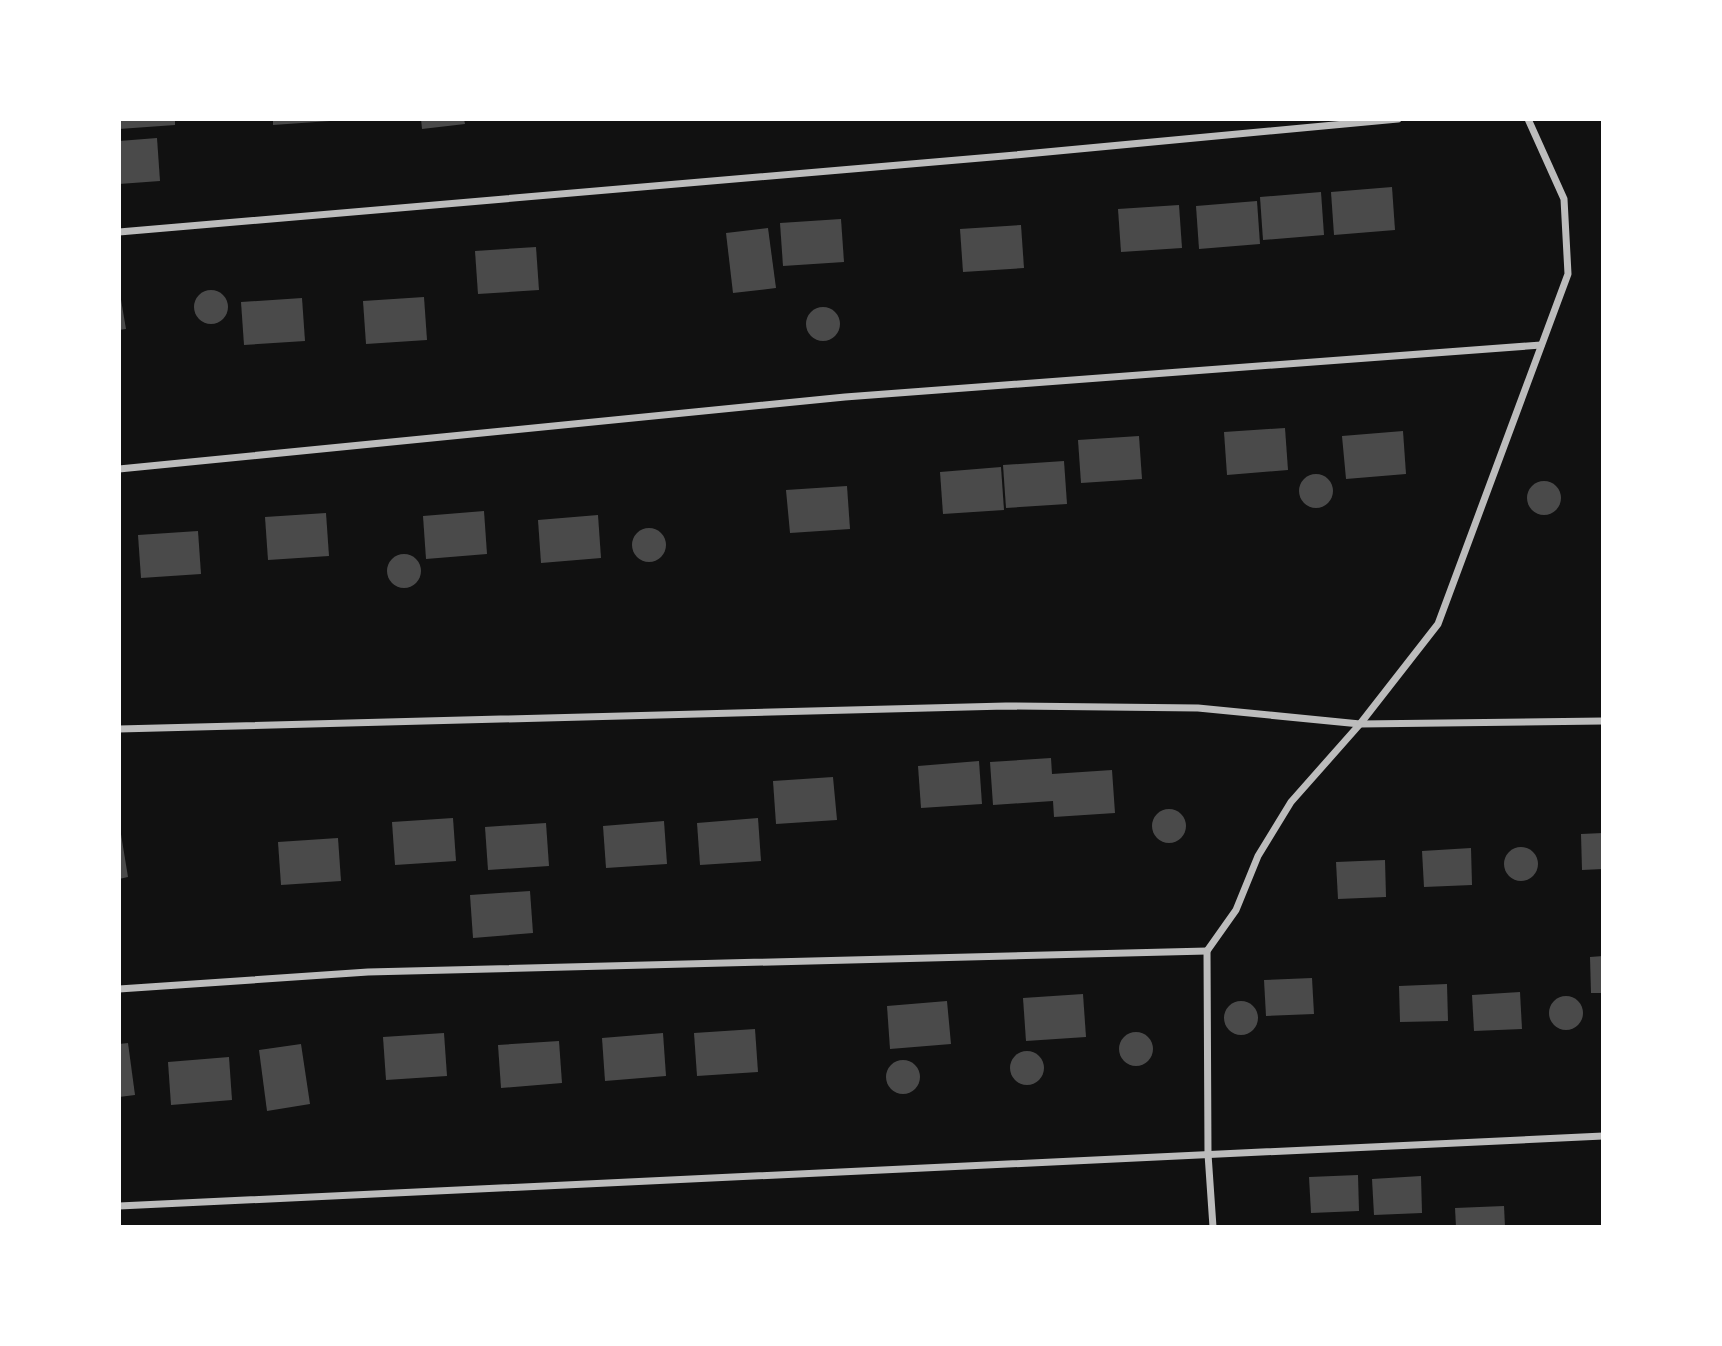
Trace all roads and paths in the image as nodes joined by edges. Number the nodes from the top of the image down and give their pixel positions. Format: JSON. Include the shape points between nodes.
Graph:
{"nodes":[{"id":1,"x":1398,"y":119,"type":"edge"},
{"id":2,"x":1528,"y":119,"type":"edge"},
{"id":3,"x":119,"y":232,"type":"edge"},
{"id":4,"x":1541,"y":345,"type":"junction"},
{"id":5,"x":119,"y":469,"type":"edge"},
{"id":6,"x":1603,"y":721,"type":"edge"},
{"id":7,"x":1360,"y":724,"type":"junction"},
{"id":8,"x":119,"y":729,"type":"edge"},
{"id":9,"x":1207,"y":951,"type":"junction"},
{"id":10,"x":119,"y":989,"type":"edge"},
{"id":11,"x":1603,"y":1136,"type":"edge"},
{"id":12,"x":1208,"y":1154,"type":"junction"},
{"id":13,"x":119,"y":1206,"type":"edge"},
{"id":14,"x":1213,"y":1227,"type":"edge"}],
"edges":[{"from":1,"to":3,"type":"street"},
{"from":2,"to":4,"type":"street","via":[[1564,199],[1568,274]]},
{"from":4,"to":5,"type":"street","via":[[845,397]]},
{"from":4,"to":7,"type":"street","via":[[1438,624]]},
{"from":6,"to":7,"type":"street"},
{"from":7,"to":8,"type":"street","via":[[1198,708],[1006,706]]},
{"from":7,"to":9,"type":"street","via":[[1291,802],[1258,856],[1236,910]]},
{"from":9,"to":10,"type":"street","via":[[368,972]]},
{"from":9,"to":12,"type":"street"},
{"from":11,"to":12,"type":"street"},
{"from":12,"to":13,"type":"street"},
{"from":12,"to":14,"type":"street"}]}
